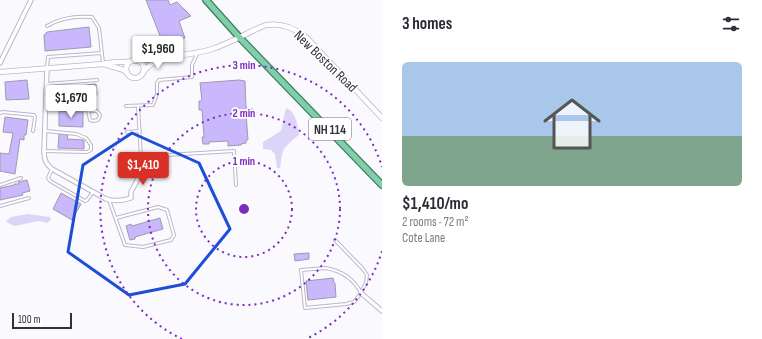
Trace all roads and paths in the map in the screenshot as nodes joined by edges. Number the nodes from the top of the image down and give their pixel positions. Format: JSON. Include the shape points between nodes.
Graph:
{"nodes":[{"id":1,"x":31,"y":0,"type":"edge"},
{"id":2,"x":206,"y":0,"type":"edge"},
{"id":3,"x":47,"y":26,"type":"dead end"},
{"id":4,"x":240,"y":38,"type":"junction"},
{"id":5,"x":198,"y":52,"type":"junction"},
{"id":6,"x":101,"y":53,"type":"junction"},
{"id":7,"x":167,"y":57,"type":"junction"},
{"id":8,"x":134,"y":61,"type":"junction"},
{"id":9,"x":0,"y":63,"type":"edge"},
{"id":10,"x":103,"y":64,"type":"junction"},
{"id":11,"x":47,"y":68,"type":"junction"},
{"id":12,"x":0,"y":72,"type":"edge"},
{"id":13,"x":127,"y":72,"type":"junction"},
{"id":14,"x":142,"y":74,"type":"junction"},
{"id":15,"x":97,"y":80,"type":"dead end"},
{"id":16,"x":46,"y":84,"type":"junction"},
{"id":17,"x":126,"y":106,"type":"dead end"},
{"id":18,"x":138,"y":106,"type":"junction"},
{"id":19,"x":45,"y":108,"type":"junction"},
{"id":20,"x":88,"y":110,"type":"junction"},
{"id":21,"x":0,"y":113,"type":"edge"},
{"id":22,"x":382,"y":118,"type":"edge"},
{"id":23,"x":33,"y":131,"type":"dead end"},
{"id":24,"x":44,"y":131,"type":"junction"},
{"id":25,"x":140,"y":131,"type":"junction"},
{"id":26,"x":127,"y":132,"type":"dead end"},
{"id":27,"x":44,"y":151,"type":"junction"},
{"id":28,"x":133,"y":157,"type":"dead end"},
{"id":29,"x":142,"y":157,"type":"junction"},
{"id":30,"x":52,"y":169,"type":"junction"},
{"id":31,"x":142,"y":171,"type":"dead end"},
{"id":32,"x":21,"y":178,"type":"dead end"},
{"id":33,"x":0,"y":185,"type":"edge"},
{"id":34,"x":236,"y":185,"type":"dead end"},
{"id":35,"x":382,"y":185,"type":"edge"},
{"id":36,"x":93,"y":192,"type":"junction"},
{"id":37,"x":29,"y":198,"type":"dead end"},
{"id":38,"x":109,"y":200,"type":"junction"},
{"id":39,"x":0,"y":206,"type":"edge"},
{"id":40,"x":116,"y":218,"type":"junction"},
{"id":41,"x":334,"y":240,"type":"dead end"},
{"id":42,"x":361,"y":293,"type":"junction"},
{"id":43,"x":382,"y":311,"type":"edge"}],
"edges":[{"from":1,"to":9,"type":"street"},
{"from":2,"to":4,"type":"main road","number":"NH 114"},
{"from":3,"to":6,"type":"lane","via":[[76,16],[92,17],[99,28]]},
{"from":4,"to":5,"type":"street","name":"New Boston Road"},
{"from":4,"to":22,"type":"street","name":"New Boston Road","via":[[266,25],[279,24],[293,28],[314,45]]},
{"from":4,"to":35,"type":"main road","number":"NH 114"},
{"from":5,"to":7,"type":"street","name":"New Boston Road"},
{"from":5,"to":18,"type":"lane","via":[[192,65],[192,77],[159,80],[154,105]]},
{"from":6,"to":10,"type":"lane"},
{"from":6,"to":11,"type":"lane","via":[[48,57]]},
{"from":7,"to":8,"type":"street","name":"New Boston Road"},
{"from":7,"to":14,"type":"street","via":[[149,66]]},
{"from":8,"to":10,"type":"street","name":"New Boston Road"},
{"from":8,"to":13,"type":"street","via":[[127,66]]},
{"from":8,"to":14,"type":"street","via":[[143,65]]},
{"from":10,"to":11,"type":"street","name":"New Boston Road"},
{"from":10,"to":13,"type":"street"},
{"from":11,"to":12,"type":"street","name":"New Boston Road"},
{"from":11,"to":16,"type":"street"},
{"from":13,"to":14,"type":"street","via":[[132,77]]},
{"from":15,"to":16,"type":"lane"},
{"from":16,"to":19,"type":"street"},
{"from":17,"to":18,"type":"lane"},
{"from":18,"to":25,"type":"lane"},
{"from":19,"to":20,"type":"lane"},
{"from":19,"to":24,"type":"street"},
{"from":20,"to":20,"type":"lane","via":[[99,112],[100,118],[90,120]]},
{"from":21,"to":23,"type":"lane","via":[[34,115]]},
{"from":24,"to":27,"type":"street"},
{"from":24,"to":27,"type":"lane","via":[[76,134],[86,138],[91,145],[91,150],[87,152]]},
{"from":25,"to":26,"type":"lane"},
{"from":25,"to":29,"type":"lane"},
{"from":27,"to":30,"type":"street","via":[[45,161]]},
{"from":28,"to":29,"type":"lane"},
{"from":29,"to":34,"type":"lane","via":[[234,151]]},
{"from":30,"to":36,"type":"street"},
{"from":30,"to":36,"type":"lane","via":[[48,178],[50,181],[85,201]]},
{"from":31,"to":38,"type":"street","via":[[131,192],[131,198]]},
{"from":32,"to":33,"type":"lane"},
{"from":36,"to":38,"type":"street"},
{"from":37,"to":39,"type":"lane"},
{"from":38,"to":40,"type":"lane"},
{"from":40,"to":40,"type":"lane","via":[[126,245],[142,247],[171,240],[174,236],[167,210],[158,207]]},
{"from":41,"to":42,"type":"lane","via":[[367,275]]},
{"from":42,"to":42,"type":"lane","via":[[358,287],[339,271],[326,268],[301,270],[305,308],[354,302]]},
{"from":42,"to":43,"type":"street"}]}
